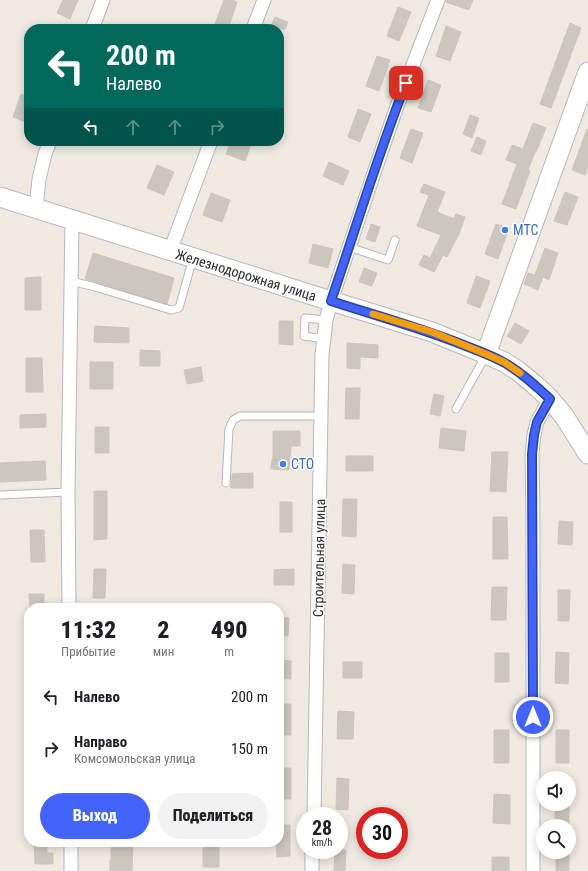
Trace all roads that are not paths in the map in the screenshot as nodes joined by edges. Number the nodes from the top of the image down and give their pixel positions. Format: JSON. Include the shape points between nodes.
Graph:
{"nodes":[{"id":1,"x":103,"y":0,"type":"edge"},
{"id":2,"x":264,"y":0,"type":"edge"},
{"id":3,"x":438,"y":0,"type":"edge"},
{"id":4,"x":94,"y":24,"type":"edge"},
{"id":5,"x":255,"y":24,"type":"edge"},
{"id":6,"x":588,"y":72,"type":"edge"},
{"id":7,"x":48,"y":146,"type":"edge"},
{"id":8,"x":209,"y":146,"type":"edge"},
{"id":9,"x":0,"y":197,"type":"edge"},
{"id":10,"x":36,"y":209,"type":"junction"},
{"id":11,"x":72,"y":220,"type":"junction"},
{"id":12,"x":395,"y":240,"type":"dead end"},
{"id":13,"x":349,"y":247,"type":"junction"},
{"id":14,"x":170,"y":251,"type":"junction"},
{"id":15,"x":193,"y":258,"type":"junction"},
{"id":16,"x":71,"y":281,"type":"junction"},
{"id":17,"x":331,"y":301,"type":"junction"},
{"id":18,"x":326,"y":320,"type":"junction"},
{"id":19,"x":324,"y":339,"type":"junction"},
{"id":20,"x":486,"y":354,"type":"junction"},
{"id":21,"x":550,"y":399,"type":"junction"},
{"id":22,"x":456,"y":409,"type":"dead end"},
{"id":23,"x":322,"y":416,"type":"junction"},
{"id":24,"x":588,"y":454,"type":"edge"},
{"id":25,"x":226,"y":483,"type":"dead end"},
{"id":26,"x":68,"y":492,"type":"junction"},
{"id":27,"x":0,"y":494,"type":"edge"},
{"id":28,"x":69,"y":603,"type":"edge"},
{"id":29,"x":314,"y":807,"type":"edge"},
{"id":30,"x":71,"y":847,"type":"edge"},
{"id":31,"x":312,"y":859,"type":"edge"},
{"id":32,"x":71,"y":871,"type":"edge"},
{"id":33,"x":312,"y":871,"type":"edge"},
{"id":34,"x":533,"y":871,"type":"edge"}],
"edges":[{"from":1,"to":4,"type":"street"},
{"from":2,"to":5,"type":"street"},
{"from":3,"to":13,"type":"street","name":"Строительная улица","via":[[393,116]]},
{"from":6,"to":20,"type":"main road"},
{"from":7,"to":10,"type":"street","via":[[39,179]]},
{"from":8,"to":14,"type":"street"},
{"from":9,"to":10,"type":"main road","name":"Железнодорожная улица"},
{"from":10,"to":11,"type":"main road","name":"Железнодорожная улица"},
{"from":11,"to":14,"type":"main road","name":"Железнодорожная улица"},
{"from":11,"to":16,"type":"street"},
{"from":12,"to":13,"type":"lane","via":[[388,260]]},
{"from":13,"to":17,"type":"street","name":"Строительная улица"},
{"from":14,"to":15,"type":"main road","name":"Железнодорожная улица"},
{"from":15,"to":16,"type":"lane","via":[[179,308],[171,310]]},
{"from":15,"to":17,"type":"main road","name":"Железнодорожная улица"},
{"from":16,"to":26,"type":"street"},
{"from":17,"to":18,"type":"street","name":"Строительная улица"},
{"from":17,"to":20,"type":"main road","name":"Железнодорожная улица","via":[[432,332]]},
{"from":18,"to":19,"type":"street","name":"Строительная улица"},
{"from":18,"to":19,"type":"lane","via":[[305,318],[304,336]]},
{"from":19,"to":23,"type":"street","name":"Строительная улица"},
{"from":20,"to":21,"type":"main road","name":"Железнодорожная улица","via":[[518,371]]},
{"from":20,"to":22,"type":"lane"},
{"from":21,"to":24,"type":"main road","name":"Железнодорожная улица"},
{"from":21,"to":34,"type":"street","via":[[537,422],[532,454]]},
{"from":23,"to":25,"type":"lane","via":[[240,416],[233,420],[229,429]]},
{"from":23,"to":29,"type":"street","name":"Строительная улица"},
{"from":26,"to":27,"type":"lane"},
{"from":26,"to":28,"type":"street"},
{"from":30,"to":32,"type":"street"},
{"from":31,"to":33,"type":"street"}]}
